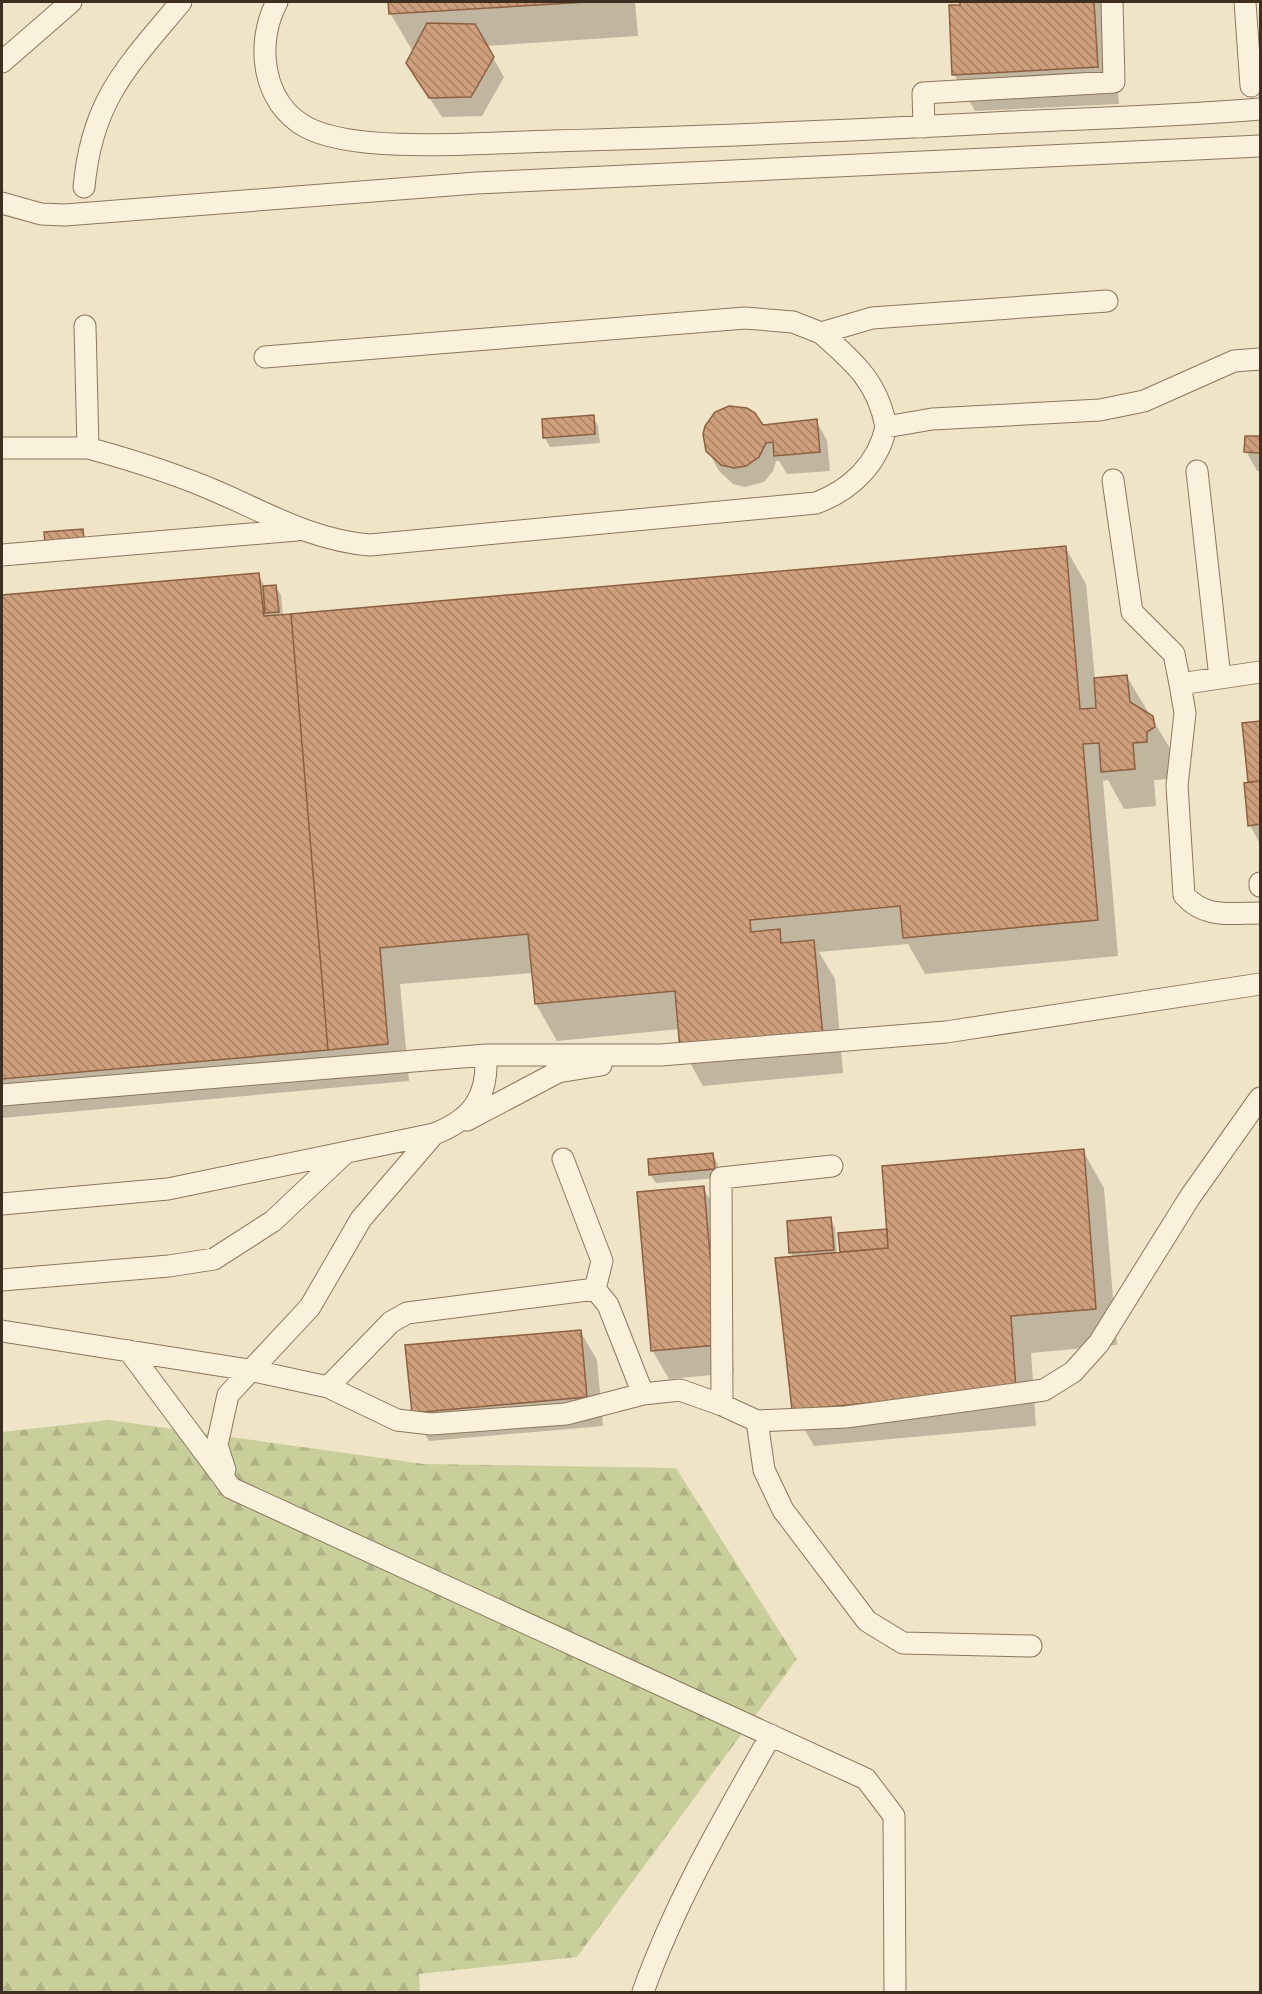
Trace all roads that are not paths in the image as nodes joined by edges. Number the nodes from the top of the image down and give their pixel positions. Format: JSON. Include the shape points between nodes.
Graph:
{"nodes":[{"id":1,"x":71,"y":2,"type":"edge"},
{"id":2,"x":181,"y":2,"type":"edge"},
{"id":3,"x":277,"y":2,"type":"edge"},
{"id":4,"x":1112,"y":2,"type":"edge"},
{"id":5,"x":1245,"y":2,"type":"edge"},
{"id":6,"x":2,"y":62,"type":"edge"},
{"id":7,"x":1251,"y":86,"type":"dead end"},
{"id":8,"x":1260,"y":109,"type":"edge"},
{"id":9,"x":924,"y":127,"type":"junction"},
{"id":10,"x":1260,"y":146,"type":"edge"},
{"id":11,"x":84,"y":187,"type":"dead end"},
{"id":12,"x":2,"y":203,"type":"edge"},
{"id":13,"x":1107,"y":301,"type":"dead end"},
{"id":14,"x":85,"y":326,"type":"dead end"},
{"id":15,"x":821,"y":333,"type":"junction"},
{"id":16,"x":265,"y":357,"type":"dead end"},
{"id":17,"x":1260,"y":359,"type":"edge"},
{"id":18,"x":886,"y":427,"type":"junction"},
{"id":19,"x":2,"y":448,"type":"edge"},
{"id":20,"x":88,"y":448,"type":"junction"},
{"id":21,"x":1197,"y":471,"type":"dead end"},
{"id":22,"x":1113,"y":480,"type":"dead end"},
{"id":23,"x":301,"y":529,"type":"junction"},
{"id":24,"x":2,"y":555,"type":"edge"},
{"id":25,"x":1260,"y":672,"type":"edge"},
{"id":26,"x":1220,"y":678,"type":"junction"},
{"id":27,"x":1180,"y":684,"type":"junction"},
{"id":28,"x":1260,"y":913,"type":"edge"},
{"id":29,"x":1260,"y":984,"type":"edge"},
{"id":30,"x":486,"y":1055,"type":"junction"},
{"id":31,"x":661,"y":1056,"type":"junction"},
{"id":32,"x":2,"y":1095,"type":"edge"},
{"id":33,"x":1260,"y":1098,"type":"edge"},
{"id":34,"x":459,"y":1124,"type":"junction"},
{"id":35,"x":434,"y":1134,"type":"junction"},
{"id":36,"x":344,"y":1154,"type":"junction"},
{"id":37,"x":563,"y":1159,"type":"dead end"},
{"id":38,"x":832,"y":1166,"type":"dead end"},
{"id":39,"x":2,"y":1204,"type":"edge"},
{"id":40,"x":2,"y":1280,"type":"edge"},
{"id":41,"x":595,"y":1289,"type":"junction"},
{"id":42,"x":2,"y":1331,"type":"edge"},
{"id":43,"x":129,"y":1351,"type":"junction"},
{"id":44,"x":249,"y":1370,"type":"junction"},
{"id":45,"x":328,"y":1387,"type":"junction"},
{"id":46,"x":643,"y":1394,"type":"junction"},
{"id":47,"x":722,"y":1405,"type":"junction"},
{"id":48,"x":757,"y":1421,"type":"junction"},
{"id":49,"x":231,"y":1488,"type":"junction"},
{"id":50,"x":1031,"y":1646,"type":"dead end"},
{"id":51,"x":771,"y":1736,"type":"junction"},
{"id":52,"x":643,"y":1992,"type":"edge"},
{"id":53,"x":895,"y":1992,"type":"edge"}],
"edges":[{"from":1,"to":6,"type":"lane"},
{"from":2,"to":11,"type":"lane","via":[[111,89],[94,132]]},
{"from":3,"to":9,"type":"lane","via":[[266,34],[265,59],[272,94],[305,127],[352,141],[421,144],[760,136]]},
{"from":4,"to":9,"type":"lane","via":[[1114,82],[923,93]]},
{"from":5,"to":7,"type":"lane"},
{"from":8,"to":9,"type":"lane"},
{"from":10,"to":12,"type":"lane","via":[[476,183],[65,215],[41,214]]},
{"from":13,"to":15,"type":"lane","via":[[872,318]]},
{"from":14,"to":20,"type":"lane"},
{"from":15,"to":16,"type":"lane","via":[[793,322],[745,318]]},
{"from":15,"to":18,"type":"lane","via":[[854,363],[876,391]]},
{"from":17,"to":18,"type":"lane","via":[[1234,361],[1144,401],[1100,410],[932,419]]},
{"from":18,"to":23,"type":"lane","via":[[877,456],[864,472],[816,504],[370,545],[327,539]]},
{"from":19,"to":20,"type":"lane"},
{"from":20,"to":23,"type":"lane","via":[[196,483]]},
{"from":21,"to":26,"type":"lane"},
{"from":22,"to":27,"type":"lane","via":[[1132,612],[1173,654]]},
{"from":23,"to":24,"type":"lane"},
{"from":25,"to":26,"type":"lane"},
{"from":26,"to":27,"type":"lane"},
{"from":27,"to":28,"type":"lane","via":[[1185,713],[1177,786],[1184,895],[1195,908],[1214,913]]},
{"from":29,"to":31,"type":"lane","via":[[946,1032]]},
{"from":30,"to":31,"type":"lane"},
{"from":30,"to":32,"type":"lane"},
{"from":30,"to":34,"type":"lane","via":[[487,1078],[478,1101]]},
{"from":31,"to":34,"type":"lane","via":[[558,1072]]},
{"from":33,"to":48,"type":"lane","via":[[1190,1197],[1099,1343],[1073,1372],[1044,1390],[846,1417]]},
{"from":34,"to":35,"type":"lane"},
{"from":35,"to":36,"type":"lane"},
{"from":35,"to":44,"type":"lane","via":[[362,1219],[310,1307]]},
{"from":36,"to":39,"type":"lane","via":[[168,1189]]},
{"from":36,"to":40,"type":"lane","via":[[273,1221],[214,1259]]},
{"from":37,"to":41,"type":"lane","via":[[602,1261]]},
{"from":38,"to":47,"type":"lane","via":[[721,1178]]},
{"from":41,"to":45,"type":"lane","via":[[407,1313],[391,1322]]},
{"from":41,"to":46,"type":"lane","via":[[608,1305]]},
{"from":42,"to":43,"type":"lane"},
{"from":43,"to":44,"type":"lane"},
{"from":43,"to":49,"type":"lane"},
{"from":44,"to":45,"type":"lane"},
{"from":44,"to":49,"type":"lane","via":[[228,1395],[217,1445]]},
{"from":45,"to":46,"type":"lane","via":[[397,1420],[431,1424],[567,1414]]},
{"from":46,"to":47,"type":"lane","via":[[680,1390]]},
{"from":47,"to":48,"type":"lane"},
{"from":48,"to":50,"type":"lane","via":[[764,1470],[783,1510],[867,1621],[903,1643]]},
{"from":49,"to":51,"type":"lane"},
{"from":51,"to":52,"type":"lane","via":[[706,1852],[657,1953]]},
{"from":51,"to":53,"type":"lane","via":[[866,1779],[894,1816]]}]}
